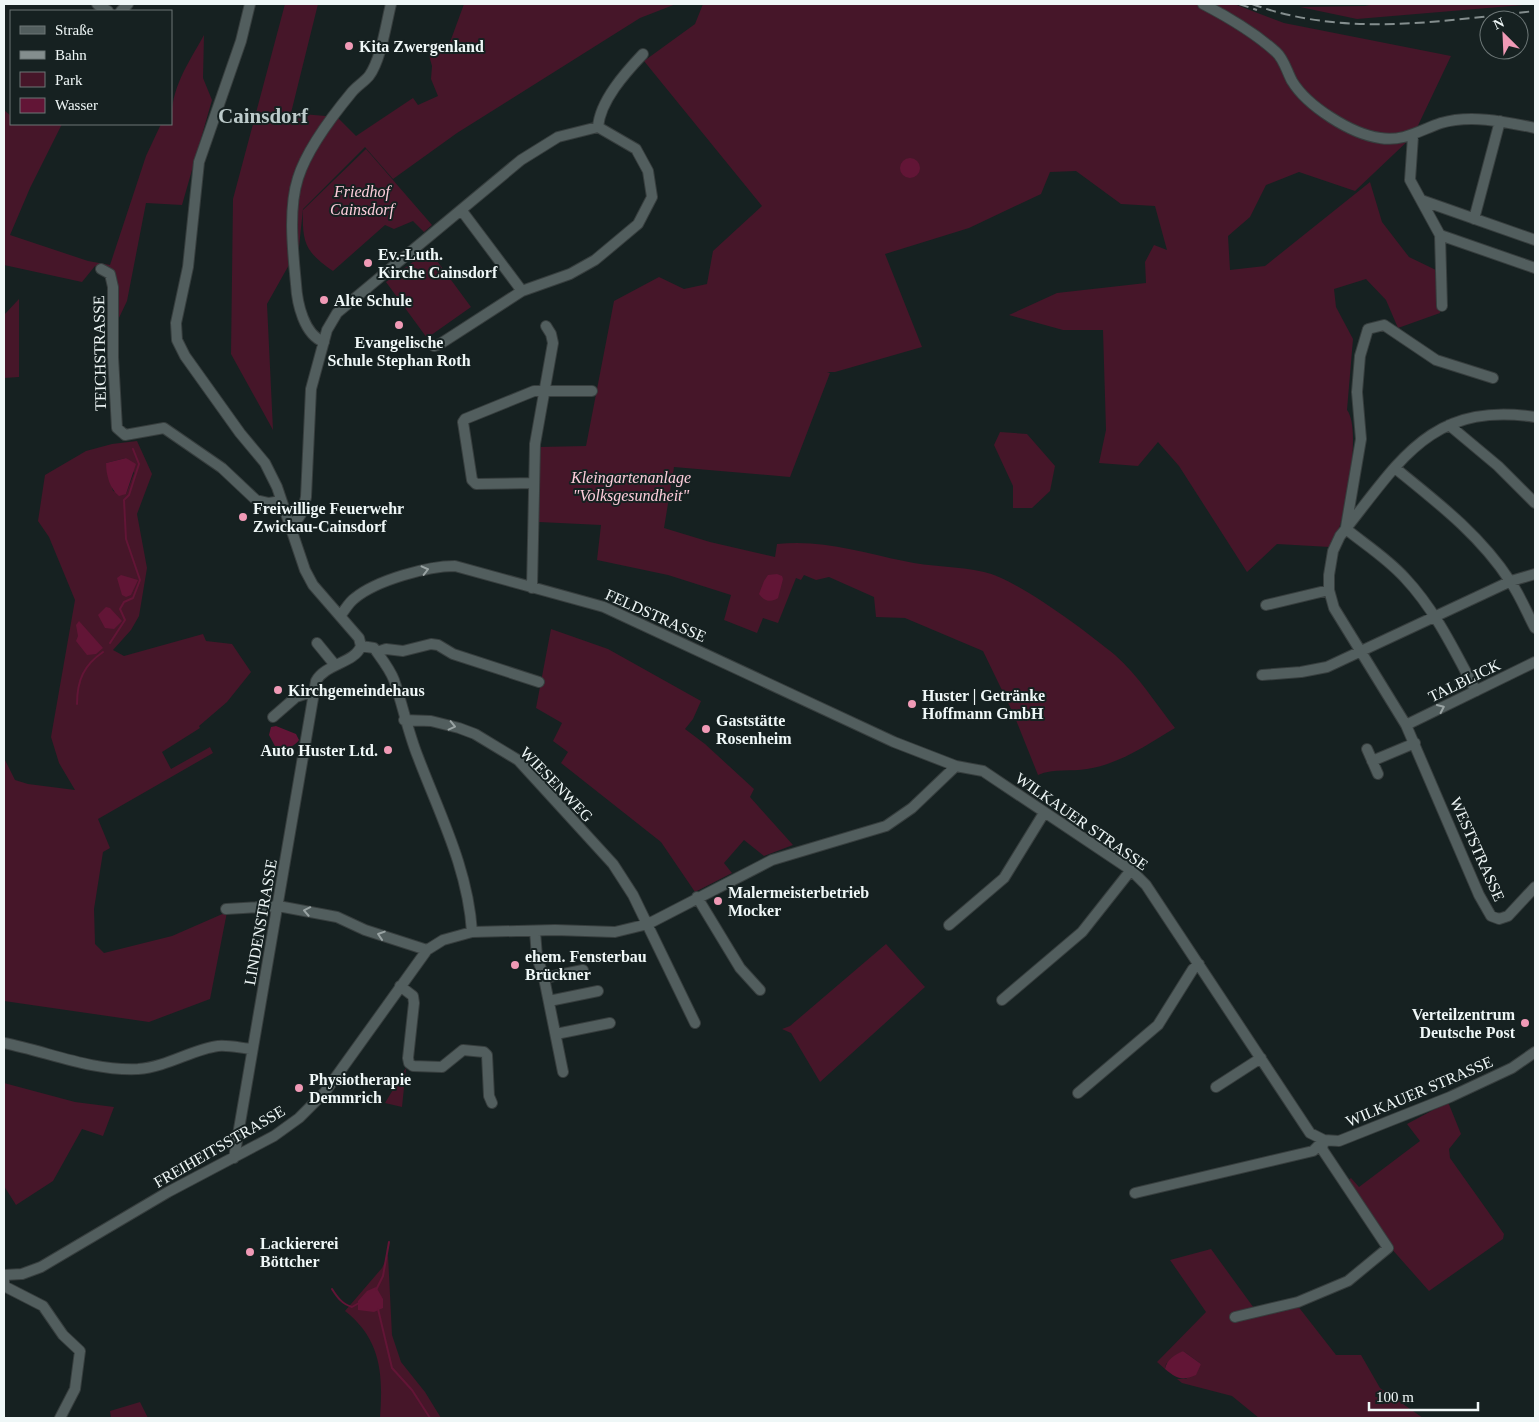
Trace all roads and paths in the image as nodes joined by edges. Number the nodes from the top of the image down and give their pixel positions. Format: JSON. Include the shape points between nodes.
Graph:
{"nodes":[{"id":1,"x":250,"y":4,"type":"edge"},
{"id":2,"x":391,"y":4,"type":"edge"},
{"id":3,"x":1203,"y":4,"type":"edge"},
{"id":4,"x":643,"y":54,"type":"dead end"},
{"id":5,"x":1500,"y":121,"type":"junction"},
{"id":6,"x":598,"y":127,"type":"junction"},
{"id":7,"x":1535,"y":128,"type":"edge"},
{"id":8,"x":1414,"y":136,"type":"junction"},
{"id":9,"x":1421,"y":200,"type":"junction"},
{"id":10,"x":462,"y":211,"type":"junction"},
{"id":11,"x":1474,"y":219,"type":"junction"},
{"id":12,"x":1440,"y":235,"type":"junction"},
{"id":13,"x":1535,"y":239,"type":"edge"},
{"id":14,"x":1535,"y":268,"type":"edge"},
{"id":15,"x":101,"y":269,"type":"dead end"},
{"id":16,"x":522,"y":291,"type":"junction"},
{"id":17,"x":1442,"y":306,"type":"dead end"},
{"id":18,"x":546,"y":326,"type":"dead end"},
{"id":19,"x":324,"y":342,"type":"junction"},
{"id":20,"x":434,"y":346,"type":"dead end"},
{"id":21,"x":1493,"y":378,"type":"dead end"},
{"id":22,"x":544,"y":391,"type":"junction"},
{"id":23,"x":592,"y":391,"type":"dead end"},
{"id":24,"x":1535,"y":417,"type":"edge"},
{"id":25,"x":1449,"y":425,"type":"junction"},
{"id":26,"x":1395,"y":468,"type":"junction"},
{"id":27,"x":534,"y":483,"type":"junction"},
{"id":28,"x":281,"y":501,"type":"junction"},
{"id":29,"x":1535,"y":503,"type":"edge"},
{"id":30,"x":289,"y":525,"type":"junction"},
{"id":31,"x":1346,"y":529,"type":"junction"},
{"id":32,"x":1535,"y":574,"type":"edge"},
{"id":33,"x":1511,"y":581,"type":"junction"},
{"id":34,"x":532,"y":588,"type":"junction"},
{"id":35,"x":1329,"y":590,"type":"junction"},
{"id":36,"x":1266,"y":605,"type":"dead end"},
{"id":37,"x":340,"y":616,"type":"junction"},
{"id":38,"x":1436,"y":617,"type":"junction"},
{"id":39,"x":1535,"y":628,"type":"edge"},
{"id":40,"x":316,"y":643,"type":"dead end"},
{"id":41,"x":361,"y":646,"type":"junction"},
{"id":42,"x":377,"y":652,"type":"junction"},
{"id":43,"x":1361,"y":652,"type":"junction"},
{"id":44,"x":1535,"y":662,"type":"edge"},
{"id":45,"x":335,"y":665,"type":"junction"},
{"id":46,"x":1262,"y":675,"type":"dead end"},
{"id":47,"x":539,"y":682,"type":"dead end"},
{"id":48,"x":314,"y":691,"type":"junction"},
{"id":49,"x":1476,"y":691,"type":"junction"},
{"id":50,"x":273,"y":717,"type":"dead end"},
{"id":51,"x":404,"y":720,"type":"junction"},
{"id":52,"x":1406,"y":725,"type":"junction"},
{"id":53,"x":1414,"y":743,"type":"junction"},
{"id":54,"x":1367,"y":749,"type":"dead end"},
{"id":55,"x":1372,"y":761,"type":"junction"},
{"id":56,"x":956,"y":766,"type":"junction"},
{"id":57,"x":1378,"y":774,"type":"dead end"},
{"id":58,"x":1044,"y":813,"type":"junction"},
{"id":59,"x":1130,"y":870,"type":"junction"},
{"id":60,"x":1535,"y":887,"type":"edge"},
{"id":61,"x":696,"y":897,"type":"junction"},
{"id":62,"x":278,"y":906,"type":"junction"},
{"id":63,"x":226,"y":909,"type":"dead end"},
{"id":64,"x":648,"y":924,"type":"junction"},
{"id":65,"x":949,"y":925,"type":"dead end"},
{"id":66,"x":535,"y":931,"type":"junction"},
{"id":67,"x":472,"y":932,"type":"junction"},
{"id":68,"x":427,"y":950,"type":"junction"},
{"id":69,"x":1199,"y":964,"type":"junction"},
{"id":70,"x":583,"y":970,"type":"dead end"},
{"id":71,"x":544,"y":978,"type":"junction"},
{"id":72,"x":400,"y":986,"type":"junction"},
{"id":73,"x":760,"y":990,"type":"dead end"},
{"id":74,"x":598,"y":991,"type":"dead end"},
{"id":75,"x":1002,"y":1000,"type":"dead end"},
{"id":76,"x":549,"y":1001,"type":"junction"},
{"id":77,"x":610,"y":1023,"type":"dead end"},
{"id":78,"x":695,"y":1023,"type":"dead end"},
{"id":79,"x":556,"y":1034,"type":"junction"},
{"id":80,"x":4,"y":1043,"type":"edge"},
{"id":81,"x":252,"y":1050,"type":"junction"},
{"id":82,"x":1535,"y":1052,"type":"edge"},
{"id":83,"x":1260,"y":1058,"type":"junction"},
{"id":84,"x":563,"y":1072,"type":"dead end"},
{"id":85,"x":1216,"y":1087,"type":"dead end"},
{"id":86,"x":1078,"y":1093,"type":"dead end"},
{"id":87,"x":492,"y":1103,"type":"dead end"},
{"id":88,"x":1324,"y":1140,"type":"junction"},
{"id":89,"x":234,"y":1158,"type":"junction"},
{"id":90,"x":1135,"y":1193,"type":"dead end"},
{"id":91,"x":4,"y":1276,"type":"edge"},
{"id":92,"x":4,"y":1286,"type":"edge"},
{"id":93,"x":1234,"y":1317,"type":"dead end"},
{"id":94,"x":60,"y":1418,"type":"edge"}],
"edges":[{"from":1,"to":28,"type":"street","via":[[199,162],[188,267],[176,323],[177,340],[190,363],[265,463]]},
{"from":2,"to":19,"type":"street","via":[[370,75],[354,90],[322,132],[298,178],[292,241],[297,301],[312,332]]},
{"from":3,"to":8,"type":"street","via":[[1278,53],[1306,99],[1330,116],[1354,130],[1380,138]]},
{"from":4,"to":6,"type":"street","via":[[599,113]]},
{"from":5,"to":7,"type":"street"},
{"from":5,"to":8,"type":"street","via":[[1442,123]]},
{"from":5,"to":11,"type":"street"},
{"from":6,"to":10,"type":"street","via":[[571,132],[536,149]]},
{"from":6,"to":16,"type":"street","via":[[636,149],[648,171],[652,197],[638,224],[595,260],[570,274]]},
{"from":8,"to":9,"type":"street","via":[[1410,180]]},
{"from":9,"to":11,"type":"street"},
{"from":9,"to":12,"type":"street"},
{"from":10,"to":16,"type":"street"},
{"from":10,"to":19,"type":"street","via":[[346,305],[331,321]]},
{"from":11,"to":13,"type":"street"},
{"from":12,"to":14,"type":"street"},
{"from":12,"to":17,"type":"street"},
{"from":15,"to":28,"type":"street","name":"TEICHSTRASSE","via":[[110,274],[113,286],[117,428],[125,435],[164,428],[222,468],[256,500]]},
{"from":16,"to":20,"type":"street"},
{"from":18,"to":22,"type":"street","via":[[553,343]]},
{"from":19,"to":30,"type":"street","via":[[311,390],[306,498],[296,522]]},
{"from":21,"to":31,"type":"street","via":[[1436,360],[1384,325],[1368,330],[1360,356],[1357,392],[1361,439]]},
{"from":22,"to":23,"type":"street"},
{"from":22,"to":27,"type":"street","via":[[535,444]]},
{"from":22,"to":27,"type":"street","via":[[534,391],[463,422],[472,480],[476,484]]},
{"from":24,"to":25,"type":"street","via":[[1494,413]]},
{"from":25,"to":26,"type":"street","via":[[1412,449]]},
{"from":25,"to":29,"type":"street","via":[[1498,466]]},
{"from":26,"to":31,"type":"street"},
{"from":26,"to":33,"type":"street","via":[[1461,523]]},
{"from":27,"to":34,"type":"street"},
{"from":28,"to":30,"type":"street"},
{"from":30,"to":37,"type":"street","via":[[305,570]]},
{"from":31,"to":35,"type":"street","name":"WESTSTRASSE","via":[[1333,551]]},
{"from":31,"to":38,"type":"street","via":[[1404,576]]},
{"from":32,"to":33,"type":"street"},
{"from":33,"to":38,"type":"street"},
{"from":33,"to":39,"type":"street"},
{"from":37,"to":34,"type":"street","name":"FELDSTRASSE","one_way":true,"via":[[355,597],[379,585],[441,566],[455,566]]},
{"from":34,"to":56,"type":"street","name":"FELDSTRASSE","via":[[604,607],[846,720]]},
{"from":35,"to":36,"type":"street"},
{"from":35,"to":43,"type":"street","name":"WESTSTRASSE","via":[[1334,608]]},
{"from":37,"to":41,"type":"street","via":[[359,638]]},
{"from":38,"to":43,"type":"street"},
{"from":38,"to":49,"type":"street"},
{"from":40,"to":45,"type":"street"},
{"from":41,"to":42,"type":"street","via":[[374,648]]},
{"from":41,"to":45,"type":"street","name":"LINDENSTRASSE","via":[[358,652]]},
{"from":42,"to":47,"type":"street","via":[[438,645],[453,654]]},
{"from":42,"to":51,"type":"street","via":[[394,679]]},
{"from":43,"to":46,"type":"street","via":[[1327,667]]},
{"from":43,"to":52,"type":"street","name":"WESTSTRASSE"},
{"from":44,"to":49,"type":"street","name":"TALBLICK"},
{"from":45,"to":48,"type":"street","name":"LINDENSTRASSE","via":[[318,676]]},
{"from":48,"to":50,"type":"street","via":[[296,697]]},
{"from":48,"to":62,"type":"street","name":"LINDENSTRASSE"},
{"from":52,"to":49,"type":"street","name":"TALBLICK","one_way":true},
{"from":51,"to":64,"type":"street","name":"WIESENWEG","one_way":true,"via":[[459,728],[518,760],[613,864]]},
{"from":51,"to":67,"type":"street","via":[[462,872],[470,902]]},
{"from":52,"to":53,"type":"street","name":"WESTSTRASSE"},
{"from":53,"to":55,"type":"street"},
{"from":53,"to":60,"type":"street","name":"WESTSTRASSE","via":[[1491,916],[1499,919],[1508,916]]},
{"from":54,"to":55,"type":"street"},
{"from":55,"to":57,"type":"street"},
{"from":56,"to":58,"type":"street","name":"WILKAUER STRASSE","via":[[983,771]]},
{"from":56,"to":61,"type":"street","via":[[912,808],[886,826],[772,860]]},
{"from":58,"to":59,"type":"street","name":"WILKAUER STRASSE"},
{"from":58,"to":65,"type":"street","via":[[1004,878]]},
{"from":59,"to":69,"type":"street","name":"WILKAUER STRASSE","via":[[1146,885]]},
{"from":59,"to":75,"type":"street","via":[[1082,932]]},
{"from":61,"to":64,"type":"street"},
{"from":61,"to":73,"type":"street","via":[[740,968]]},
{"from":62,"to":63,"type":"street"},
{"from":68,"to":62,"type":"street","one_way":true,"via":[[336,917]]},
{"from":62,"to":81,"type":"street","name":"LINDENSTRASSE"},
{"from":64,"to":66,"type":"street","via":[[615,932]]},
{"from":64,"to":78,"type":"street","name":"WIESENWEG"},
{"from":66,"to":67,"type":"street"},
{"from":66,"to":71,"type":"street","via":[[537,957]]},
{"from":67,"to":68,"type":"street","name":"FREIHEITSSTRASSE","via":[[443,940]]},
{"from":68,"to":72,"type":"street","name":"FREIHEITSSTRASSE"},
{"from":69,"to":83,"type":"street","name":"WILKAUER STRASSE"},
{"from":69,"to":86,"type":"street","via":[[1158,1026]]},
{"from":70,"to":71,"type":"street"},
{"from":71,"to":76,"type":"street"},
{"from":72,"to":87,"type":"street","via":[[413,996],[414,1003],[409,1063],[442,1067],[463,1050],[484,1052]]},
{"from":72,"to":89,"type":"street","name":"FREIHEITSSTRASSE","via":[[325,1092],[299,1118]]},
{"from":74,"to":76,"type":"street"},
{"from":76,"to":79,"type":"street"},
{"from":77,"to":79,"type":"street"},
{"from":79,"to":84,"type":"street"},
{"from":80,"to":81,"type":"street","via":[[114,1070],[168,1063],[217,1046]]},
{"from":81,"to":89,"type":"street","name":"LINDENSTRASSE"},
{"from":82,"to":88,"type":"street","name":"WILKAUER STRASSE","via":[[1512,1068],[1450,1098],[1338,1141]]},
{"from":83,"to":85,"type":"street"},
{"from":83,"to":88,"type":"street","name":"WILKAUER STRASSE","via":[[1310,1133]]},
{"from":88,"to":90,"type":"street","via":[[1313,1151]]},
{"from":88,"to":93,"type":"street","via":[[1322,1149],[1388,1248],[1348,1281],[1298,1302]]},
{"from":89,"to":91,"type":"street","name":"FREIHEITSSTRASSE","via":[[168,1192],[41,1267]]},
{"from":91,"to":92,"type":"street"},
{"from":92,"to":94,"type":"street","via":[[43,1306],[63,1335],[80,1352],[75,1389]]}]}
